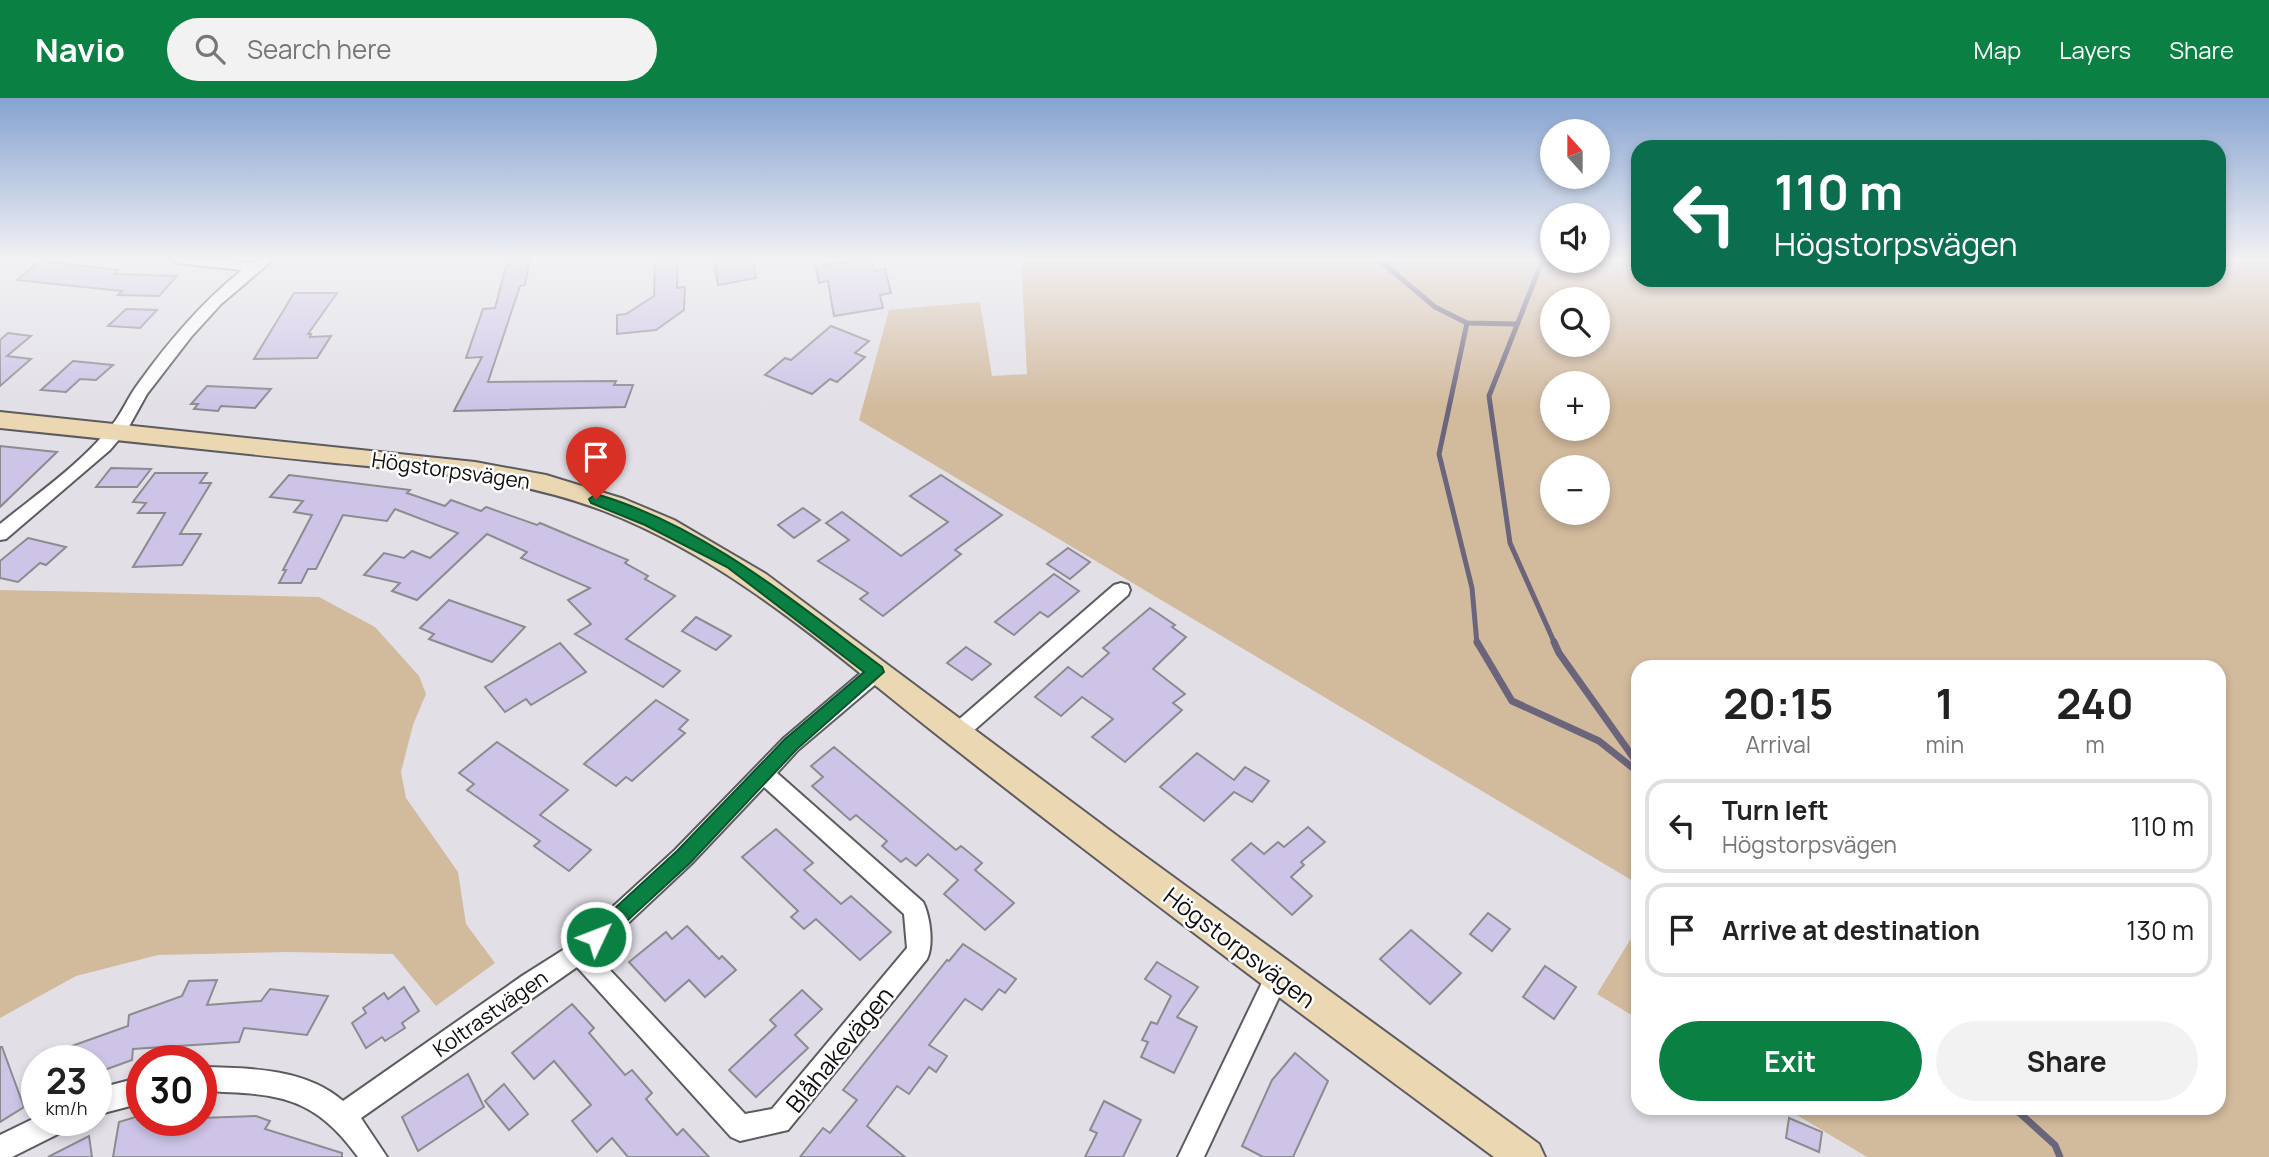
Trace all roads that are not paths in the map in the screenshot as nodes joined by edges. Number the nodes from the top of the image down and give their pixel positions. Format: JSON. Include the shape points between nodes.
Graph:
{"nodes":[{"id":1,"x":212,"y":308,"type":"edge"},
{"id":2,"x":0,"y":420,"type":"edge"},
{"id":3,"x":116,"y":432,"type":"junction"},
{"id":4,"x":0,"y":534,"type":"edge"},
{"id":5,"x":1121,"y":590,"type":"dead end"},
{"id":6,"x":876,"y":672,"type":"junction"},
{"id":7,"x":956,"y":734,"type":"junction"},
{"id":8,"x":764,"y":774,"type":"junction"},
{"id":9,"x":579,"y":953,"type":"junction"},
{"id":10,"x":1277,"y":976,"type":"junction"},
{"id":11,"x":217,"y":1080,"type":"edge"},
{"id":12,"x":343,"y":1116,"type":"junction"},
{"id":13,"x":26,"y":1136,"type":"edge"},
{"id":14,"x":0,"y":1149,"type":"edge"},
{"id":15,"x":374,"y":1157,"type":"edge"},
{"id":16,"x":1191,"y":1157,"type":"edge"},
{"id":17,"x":1526,"y":1157,"type":"edge"}],
"edges":[{"from":1,"to":3,"type":"street","via":[[174,344]]},
{"from":2,"to":3,"type":"street","name":"Högstorpsvägen"},
{"from":3,"to":4,"type":"street"},
{"from":3,"to":6,"type":"street","name":"Högstorpsvägen","via":[[452,467],[537,482],[615,505],[733,564]]},
{"from":5,"to":7,"type":"street"},
{"from":6,"to":7,"type":"street","name":"Högstorpsvägen"},
{"from":6,"to":8,"type":"street","name":"Koltrastvägen","via":[[791,744]]},
{"from":7,"to":10,"type":"street","name":"Högstorpsvägen"},
{"from":8,"to":9,"type":"street","name":"Koltrastvägen"},
{"from":8,"to":9,"type":"street","name":"Blåhakevägen","via":[[915,909],[919,951],[779,1121],[740,1128]]},
{"from":9,"to":12,"type":"street","name":"Koltrastvägen"},
{"from":10,"to":16,"type":"street"},
{"from":10,"to":17,"type":"street","name":"Högstorpsvägen"},
{"from":11,"to":12,"type":"street","via":[[306,1091]]},
{"from":12,"to":15,"type":"street"},
{"from":13,"to":14,"type":"street"}]}
